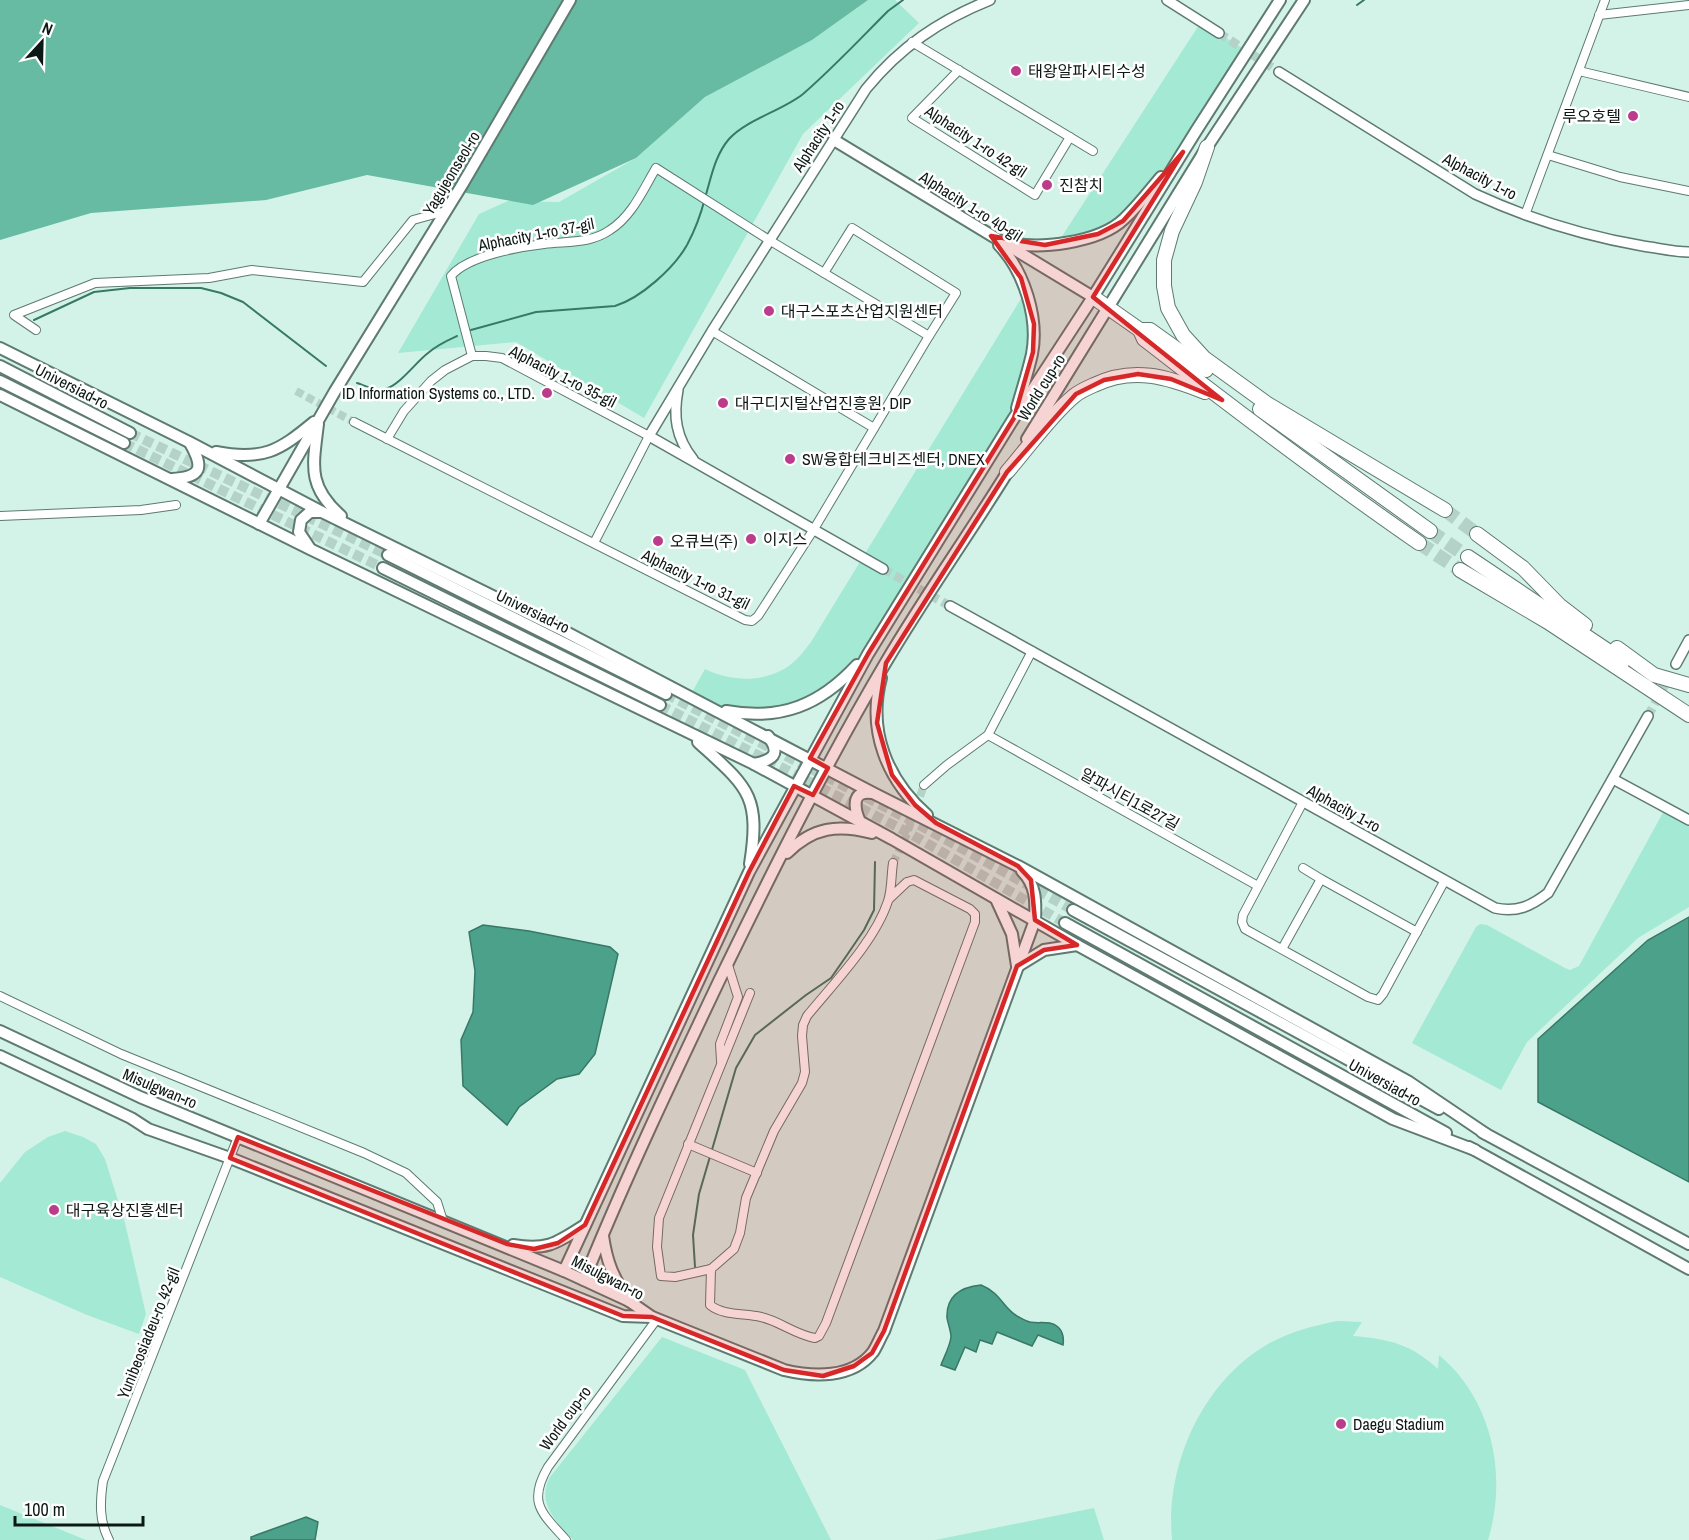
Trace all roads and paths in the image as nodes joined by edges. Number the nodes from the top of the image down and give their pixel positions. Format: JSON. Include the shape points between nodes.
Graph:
{"nodes":[{"id":1,"x":570,"y":0,"type":"edge"},
{"id":2,"x":990,"y":0,"type":"edge"},
{"id":3,"x":1167,"y":0,"type":"edge"},
{"id":4,"x":1280,"y":0,"type":"edge"},
{"id":5,"x":1304,"y":0,"type":"edge"},
{"id":6,"x":1605,"y":0,"type":"edge"},
{"id":7,"x":1689,"y":5,"type":"edge"},
{"id":8,"x":1599,"y":15,"type":"junction"},
{"id":9,"x":1219,"y":33,"type":"tunnel mouth"},
{"id":10,"x":912,"y":42,"type":"junction"},
{"id":11,"x":959,"y":70,"type":"junction"},
{"id":12,"x":1579,"y":71,"type":"junction"},
{"id":13,"x":1279,"y":72,"type":"tunnel mouth"},
{"id":14,"x":1689,"y":96,"type":"edge"},
{"id":15,"x":1070,"y":137,"type":"junction"},
{"id":16,"x":834,"y":140,"type":"junction"},
{"id":17,"x":1207,"y":147,"type":"junction"},
{"id":18,"x":1093,"y":152,"type":"dead end"},
{"id":19,"x":1183,"y":152,"type":"junction"},
{"id":20,"x":1548,"y":155,"type":"junction"},
{"id":21,"x":1689,"y":191,"type":"edge"},
{"id":22,"x":446,"y":211,"type":"junction"},
{"id":23,"x":1525,"y":215,"type":"junction"},
{"id":24,"x":991,"y":236,"type":"junction"},
{"id":25,"x":769,"y":240,"type":"junction"},
{"id":26,"x":1689,"y":252,"type":"edge"},
{"id":27,"x":824,"y":273,"type":"junction"},
{"id":28,"x":1093,"y":297,"type":"junction"},
{"id":29,"x":1108,"y":308,"type":"junction"},
{"id":30,"x":36,"y":330,"type":"dead end"},
{"id":31,"x":712,"y":330,"type":"junction"},
{"id":32,"x":1140,"y":330,"type":"junction"},
{"id":33,"x":929,"y":336,"type":"junction"},
{"id":34,"x":0,"y":348,"type":"edge"},
{"id":35,"x":472,"y":356,"type":"junction"},
{"id":36,"x":0,"y":366,"type":"edge"},
{"id":37,"x":0,"y":381,"type":"edge"},
{"id":38,"x":679,"y":383,"type":"junction"},
{"id":39,"x":0,"y":395,"type":"edge"},
{"id":40,"x":1222,"y":400,"type":"junction"},
{"id":41,"x":319,"y":418,"type":"junction"},
{"id":42,"x":1014,"y":418,"type":"junction"},
{"id":43,"x":354,"y":422,"type":"tunnel mouth"},
{"id":44,"x":874,"y":428,"type":"junction"},
{"id":45,"x":649,"y":436,"type":"junction"},
{"id":46,"x":387,"y":439,"type":"junction"},
{"id":47,"x":189,"y":442,"type":"junction"},
{"id":48,"x":203,"y":450,"type":"junction"},
{"id":49,"x":697,"y":463,"type":"junction"},
{"id":50,"x":1007,"y":472,"type":"junction"},
{"id":51,"x":172,"y":479,"type":"junction"},
{"id":52,"x":278,"y":489,"type":"junction"},
{"id":53,"x":176,"y":505,"type":"dead end"},
{"id":54,"x":1445,"y":510,"type":"tunnel mouth"},
{"id":55,"x":324,"y":513,"type":"junction"},
{"id":56,"x":0,"y":516,"type":"edge"},
{"id":57,"x":259,"y":524,"type":"junction"},
{"id":58,"x":352,"y":526,"type":"junction"},
{"id":59,"x":814,"y":529,"type":"junction"},
{"id":60,"x":1430,"y":531,"type":"tunnel mouth"},
{"id":61,"x":1477,"y":534,"type":"tunnel mouth"},
{"id":62,"x":594,"y":543,"type":"junction"},
{"id":63,"x":1419,"y":543,"type":"tunnel mouth"},
{"id":64,"x":310,"y":549,"type":"junction"},
{"id":65,"x":388,"y":555,"type":"tunnel mouth"},
{"id":66,"x":1468,"y":557,"type":"tunnel mouth"},
{"id":67,"x":382,"y":568,"type":"tunnel mouth"},
{"id":68,"x":884,"y":569,"type":"tunnel mouth"},
{"id":69,"x":1461,"y":570,"type":"tunnel mouth"},
{"id":70,"x":950,"y":606,"type":"tunnel mouth"},
{"id":71,"x":1689,"y":640,"type":"edge"},
{"id":72,"x":1599,"y":645,"type":"junction"},
{"id":73,"x":1032,"y":651,"type":"junction"},
{"id":74,"x":868,"y":654,"type":"junction"},
{"id":75,"x":886,"y":663,"type":"junction"},
{"id":76,"x":1676,"y":664,"type":"tunnel mouth"},
{"id":77,"x":1648,"y":683,"type":"junction"},
{"id":78,"x":1689,"y":685,"type":"edge"},
{"id":79,"x":666,"y":694,"type":"tunnel mouth"},
{"id":80,"x":704,"y":703,"type":"junction"},
{"id":81,"x":660,"y":705,"type":"tunnel mouth"},
{"id":82,"x":1689,"y":707,"type":"edge"},
{"id":83,"x":1689,"y":715,"type":"edge"},
{"id":84,"x":1648,"y":716,"type":"tunnel mouth"},
{"id":85,"x":1689,"y":723,"type":"edge"},
{"id":86,"x":988,"y":735,"type":"junction"},
{"id":87,"x":692,"y":736,"type":"junction"},
{"id":88,"x":767,"y":736,"type":"junction"},
{"id":89,"x":810,"y":758,"type":"junction"},
{"id":90,"x":754,"y":764,"type":"junction"},
{"id":91,"x":828,"y":768,"type":"junction"},
{"id":92,"x":1613,"y":779,"type":"junction"},
{"id":93,"x":794,"y":786,"type":"junction"},
{"id":94,"x":924,"y":786,"type":"tunnel mouth"},
{"id":95,"x":875,"y":794,"type":"junction"},
{"id":96,"x":813,"y":795,"type":"junction"},
{"id":97,"x":1303,"y":802,"type":"junction"},
{"id":98,"x":1689,"y":820,"type":"edge"},
{"id":99,"x":860,"y":822,"type":"junction"},
{"id":100,"x":936,"y":823,"type":"junction"},
{"id":101,"x":892,"y":838,"type":"junction"},
{"id":102,"x":778,"y":862,"type":"junction"},
{"id":103,"x":893,"y":863,"type":"tunnel mouth"},
{"id":104,"x":1018,"y":866,"type":"junction"},
{"id":105,"x":1303,"y":868,"type":"dead end"},
{"id":106,"x":749,"y":872,"type":"junction"},
{"id":107,"x":1321,"y":879,"type":"junction"},
{"id":108,"x":1445,"y":880,"type":"junction"},
{"id":109,"x":1258,"y":886,"type":"junction"},
{"id":110,"x":996,"y":897,"type":"junction"},
{"id":111,"x":889,"y":899,"type":"junction"},
{"id":112,"x":1073,"y":910,"type":"tunnel mouth"},
{"id":113,"x":1035,"y":920,"type":"junction"},
{"id":114,"x":1065,"y":923,"type":"tunnel mouth"},
{"id":115,"x":1417,"y":932,"type":"junction"},
{"id":116,"x":1077,"y":945,"type":"junction"},
{"id":117,"x":1282,"y":949,"type":"junction"},
{"id":118,"x":728,"y":963,"type":"junction"},
{"id":119,"x":1017,"y":966,"type":"junction"},
{"id":120,"x":731,"y":978,"type":"junction"},
{"id":121,"x":718,"y":983,"type":"junction"},
{"id":122,"x":750,"y":993,"type":"dead end"},
{"id":123,"x":0,"y":996,"type":"edge"},
{"id":124,"x":0,"y":1031,"type":"edge"},
{"id":125,"x":0,"y":1056,"type":"edge"},
{"id":126,"x":722,"y":1063,"type":"junction"},
{"id":127,"x":1486,"y":1134,"type":"junction"},
{"id":128,"x":238,"y":1137,"type":"junction"},
{"id":129,"x":688,"y":1144,"type":"junction"},
{"id":130,"x":1475,"y":1150,"type":"junction"},
{"id":131,"x":230,"y":1158,"type":"junction"},
{"id":132,"x":757,"y":1173,"type":"junction"},
{"id":133,"x":443,"y":1221,"type":"junction"},
{"id":134,"x":585,"y":1225,"type":"junction"},
{"id":135,"x":471,"y":1233,"type":"junction"},
{"id":136,"x":603,"y":1233,"type":"junction"},
{"id":137,"x":1689,"y":1244,"type":"edge"},
{"id":138,"x":711,"y":1269,"type":"junction"},
{"id":139,"x":1689,"y":1269,"type":"edge"},
{"id":140,"x":564,"y":1271,"type":"junction"},
{"id":141,"x":584,"y":1280,"type":"junction"},
{"id":142,"x":629,"y":1301,"type":"junction"},
{"id":143,"x":655,"y":1318,"type":"junction"},
{"id":144,"x":109,"y":1540,"type":"edge"},
{"id":145,"x":566,"y":1540,"type":"edge"}],
"edges":[{"from":1,"to":22,"type":"main road","name":"Yagujeonseol-ro"},
{"from":2,"to":10,"type":"street","name":"Alphacity 1-ro"},
{"from":3,"to":9,"type":"street"},
{"from":4,"to":19,"type":"main road","name":"World cup-ro"},
{"from":5,"to":17,"type":"main road","name":"World cup-ro"},
{"from":6,"to":8,"type":"street"},
{"from":7,"to":8,"type":"street"},
{"from":8,"to":12,"type":"street"},
{"from":10,"to":11,"type":"street"},
{"from":10,"to":16,"type":"street","name":"Alphacity 1-ro","via":[[885,65]]},
{"from":11,"to":15,"type":"street"},
{"from":11,"to":15,"type":"street","name":"Alphacity 1-ro 42-gil","via":[[912,118],[1035,195]]},
{"from":12,"to":14,"type":"street"},
{"from":12,"to":20,"type":"street"},
{"from":13,"to":23,"type":"street","name":"Alphacity 1-ro","via":[[1475,194]]},
{"from":15,"to":18,"type":"street"},
{"from":16,"to":24,"type":"main road","name":"Alphacity 1-ro 40-gil"},
{"from":16,"to":25,"type":"street","name":"Alphacity 1-ro"},
{"from":17,"to":29,"type":"main road","name":"World cup-ro"},
{"from":17,"to":54,"type":"highway","via":[[1172,231],[1163,268],[1168,308],[1183,335],[1204,358],[1266,403]]},
{"from":19,"to":24,"type":"main road","via":[[1123,221],[1098,234],[1045,245],[1010,243]]},
{"from":19,"to":28,"type":"main road","name":"World cup-ro"},
{"from":20,"to":21,"type":"street","via":[[1610,174]]},
{"from":20,"to":23,"type":"street"},
{"from":22,"to":30,"type":"street","via":[[413,220],[363,282],[252,270],[208,278],[95,284],[14,315]]},
{"from":22,"to":41,"type":"main road","name":"Yagujeonseol-ro"},
{"from":23,"to":26,"type":"street","name":"Alphacity 1-ro","via":[[1611,240]]},
{"from":24,"to":28,"type":"main road","name":"Alphacity 1-ro 40-gil"},
{"from":24,"to":42,"type":"main road","via":[[1021,278],[1034,324],[1033,352]]},
{"from":25,"to":27,"type":"street"},
{"from":25,"to":31,"type":"street","name":"Alphacity 1-ro"},
{"from":25,"to":35,"type":"street","name":"Alphacity 1-ro 37-gil","via":[[656,168],[633,208],[611,230],[595,239],[526,247],[457,268],[451,276]]},
{"from":27,"to":33,"type":"street"},
{"from":27,"to":33,"type":"street","via":[[852,228],[956,293]]},
{"from":28,"to":29,"type":"highway"},
{"from":28,"to":42,"type":"main road","name":"World cup-ro"},
{"from":29,"to":32,"type":"highway"},
{"from":29,"to":50,"type":"main road","name":"World cup-ro"},
{"from":31,"to":38,"type":"street","name":"Alphacity 1-ro"},
{"from":31,"to":44,"type":"street"},
{"from":32,"to":40,"type":"highway","via":[[1144,339]]},
{"from":32,"to":60,"type":"highway","via":[[1150,330]]},
{"from":33,"to":44,"type":"street"},
{"from":34,"to":47,"type":"main road"},
{"from":35,"to":45,"type":"street","name":"Alphacity 1-ro 35-gil","via":[[502,358]]},
{"from":35,"to":46,"type":"street","via":[[431,381],[404,411]]},
{"from":36,"to":37,"type":"main road","name":"Universiad-ro","via":[[127,438]]},
{"from":38,"to":45,"type":"street","name":"Alphacity 1-ro"},
{"from":38,"to":49,"type":"street","via":[[675,406],[678,435]]},
{"from":39,"to":51,"type":"main road"},
{"from":40,"to":50,"type":"highway","via":[[1156,375],[1104,380],[1071,398]]},
{"from":40,"to":63,"type":"highway"},
{"from":41,"to":48,"type":"main road","via":[[286,444],[263,454],[229,455]]},
{"from":41,"to":52,"type":"main road"},
{"from":41,"to":58,"type":"main road","via":[[315,479],[326,502]]},
{"from":42,"to":74,"type":"main road","name":"World cup-ro"},
{"from":43,"to":46,"type":"street","name":"Alphacity 1-ro 31-gil"},
{"from":44,"to":59,"type":"street"},
{"from":45,"to":49,"type":"street"},
{"from":45,"to":62,"type":"street"},
{"from":46,"to":62,"type":"street","name":"Alphacity 1-ro 31-gil"},
{"from":47,"to":48,"type":"main road"},
{"from":47,"to":51,"type":"main road","via":[[199,468],[189,478]]},
{"from":48,"to":52,"type":"main road"},
{"from":49,"to":59,"type":"street"},
{"from":50,"to":75,"type":"main road","name":"World cup-ro"},
{"from":51,"to":57,"type":"main road"},
{"from":52,"to":55,"type":"main road"},
{"from":52,"to":57,"type":"main road"},
{"from":53,"to":56,"type":"street"},
{"from":55,"to":58,"type":"main road"},
{"from":55,"to":64,"type":"main road","via":[[310,512],[301,520],[299,532]]},
{"from":57,"to":64,"type":"main road"},
{"from":58,"to":80,"type":"main road"},
{"from":59,"to":62,"type":"street","name":"Alphacity 1-ro 31-gil","via":[[752,621]]},
{"from":59,"to":68,"type":"street"},
{"from":61,"to":72,"type":"highway","via":[[1523,568]]},
{"from":64,"to":87,"type":"main road"},
{"from":65,"to":79,"type":"main road","name":"Universiad-ro"},
{"from":66,"to":72,"type":"highway"},
{"from":67,"to":81,"type":"main road","name":"Universiad-ro"},
{"from":69,"to":72,"type":"highway","via":[[1548,622]]},
{"from":70,"to":73,"type":"street","name":"Alphacity 1-ro"},
{"from":71,"to":76,"type":"street"},
{"from":72,"to":77,"type":"highway"},
{"from":73,"to":86,"type":"street"},
{"from":73,"to":97,"type":"street","name":"Alphacity 1-ro"},
{"from":74,"to":80,"type":"main road","via":[[834,687],[792,709],[747,715]]},
{"from":74,"to":89,"type":"main road","name":"World cup-ro"},
{"from":75,"to":91,"type":"main road","name":"World cup-ro"},
{"from":75,"to":100,"type":"main road","via":[[877,712],[886,759],[901,789]]},
{"from":77,"to":78,"type":"highway"},
{"from":77,"to":82,"type":"highway"},
{"from":77,"to":83,"type":"highway"},
{"from":77,"to":85,"type":"highway"},
{"from":80,"to":88,"type":"main road"},
{"from":84,"to":92,"type":"street","name":"Alphacity 1-ro"},
{"from":86,"to":94,"type":"street"},
{"from":86,"to":109,"type":"street","name":"알파시티1로27길"},
{"from":87,"to":90,"type":"main road"},
{"from":87,"to":106,"type":"main road","via":[[730,771],[751,802],[755,834]]},
{"from":88,"to":89,"type":"main road"},
{"from":88,"to":90,"type":"main road","via":[[774,744],[774,755],[771,760]]},
{"from":89,"to":91,"type":"main road"},
{"from":89,"to":93,"type":"main road","name":"World cup-ro"},
{"from":90,"to":93,"type":"main road"},
{"from":91,"to":95,"type":"main road"},
{"from":91,"to":96,"type":"main road","name":"World cup-ro"},
{"from":92,"to":98,"type":"street"},
{"from":92,"to":108,"type":"street","name":"Alphacity 1-ro","via":[[1555,883],[1533,905],[1513,910],[1495,908]]},
{"from":93,"to":96,"type":"main road"},
{"from":93,"to":106,"type":"main road","name":"World cup-ro"},
{"from":95,"to":99,"type":"main road","via":[[864,792],[854,802]]},
{"from":95,"to":100,"type":"main road"},
{"from":96,"to":99,"type":"main road"},
{"from":96,"to":102,"type":"main road","name":"World cup-ro"},
{"from":97,"to":108,"type":"street","name":"Alphacity 1-ro"},
{"from":97,"to":109,"type":"street"},
{"from":99,"to":101,"type":"main road"},
{"from":100,"to":104,"type":"main road"},
{"from":101,"to":102,"type":"main road","via":[[832,828],[795,844]]},
{"from":101,"to":110,"type":"main road"},
{"from":102,"to":118,"type":"main road","name":"World cup-ro"},
{"from":103,"to":111,"type":"street"},
{"from":104,"to":113,"type":"main road","via":[[1031,880]]},
{"from":104,"to":127,"type":"main road","via":[[1409,1082]]},
{"from":105,"to":107,"type":"street"},
{"from":106,"to":134,"type":"main road"},
{"from":107,"to":115,"type":"street"},
{"from":107,"to":117,"type":"street"},
{"from":108,"to":115,"type":"street"},
{"from":109,"to":117,"type":"street","via":[[1242,922],[1245,929]]},
{"from":110,"to":113,"type":"main road"},
{"from":110,"to":119,"type":"main road","via":[[1012,934]]},
{"from":111,"to":132,"type":"street","via":[[850,964],[807,1016],[802,1036],[802,1083],[774,1131]]},
{"from":111,"to":138,"type":"street","via":[[914,880],[970,909],[975,922],[822,1331],[815,1338],[810,1337],[762,1317],[715,1309],[710,1305]]},
{"from":112,"to":127,"type":"main road","name":"Universiad-ro"},
{"from":113,"to":116,"type":"main road"},
{"from":113,"to":119,"type":"main road"},
{"from":114,"to":130,"type":"main road","name":"Universiad-ro"},
{"from":115,"to":117,"type":"street","via":[[1378,1000]]},
{"from":116,"to":119,"type":"main road","via":[[1044,950]]},
{"from":116,"to":130,"type":"main road","via":[[1393,1119]]},
{"from":118,"to":120,"type":"street"},
{"from":118,"to":121,"type":"main road","name":"World cup-ro"},
{"from":119,"to":143,"type":"main road","via":[[884,1331],[872,1353],[841,1371],[823,1376],[804,1375]]},
{"from":120,"to":121,"type":"street"},
{"from":120,"to":126,"type":"street","via":[[738,997],[720,1044]]},
{"from":121,"to":136,"type":"main road","name":"World cup-ro"},
{"from":122,"to":126,"type":"street"},
{"from":123,"to":133,"type":"street","via":[[121,1054],[406,1173],[437,1202]]},
{"from":124,"to":128,"type":"main road","name":"Misulgwan-ro"},
{"from":125,"to":131,"type":"main road","name":"Misulgwan-ro","via":[[148,1129]]},
{"from":126,"to":129,"type":"street"},
{"from":127,"to":137,"type":"main road","name":"Universiad-ro"},
{"from":128,"to":131,"type":"street","name":"Yunibeosiadeu-ro 42-gil"},
{"from":128,"to":133,"type":"main road","name":"Misulgwan-ro"},
{"from":129,"to":132,"type":"street"},
{"from":129,"to":138,"type":"street","via":[[659,1218],[661,1276]]},
{"from":130,"to":139,"type":"main road","name":"Universiad-ro"},
{"from":131,"to":143,"type":"main road","name":"Misulgwan-ro","via":[[623,1316]]},
{"from":131,"to":144,"type":"street","name":"Yunibeosiadeu-ro 42-gil","via":[[103,1481],[100,1504]]},
{"from":132,"to":138,"type":"street","via":[[746,1198],[738,1242]]},
{"from":133,"to":135,"type":"main road","name":"Misulgwan-ro"},
{"from":134,"to":135,"type":"main road","via":[[558,1243],[534,1249]]},
{"from":134,"to":140,"type":"main road"},
{"from":135,"to":140,"type":"main road","name":"Misulgwan-ro"},
{"from":136,"to":141,"type":"main road","name":"World cup-ro"},
{"from":136,"to":142,"type":"main road","via":[[610,1269]]},
{"from":140,"to":141,"type":"main road","name":"Misulgwan-ro"},
{"from":141,"to":142,"type":"main road","name":"Misulgwan-ro"},
{"from":142,"to":143,"type":"main road","name":"Misulgwan-ro"},
{"from":143,"to":145,"type":"street","name":"World cup-ro","via":[[542,1479],[537,1497],[540,1509]]}]}
